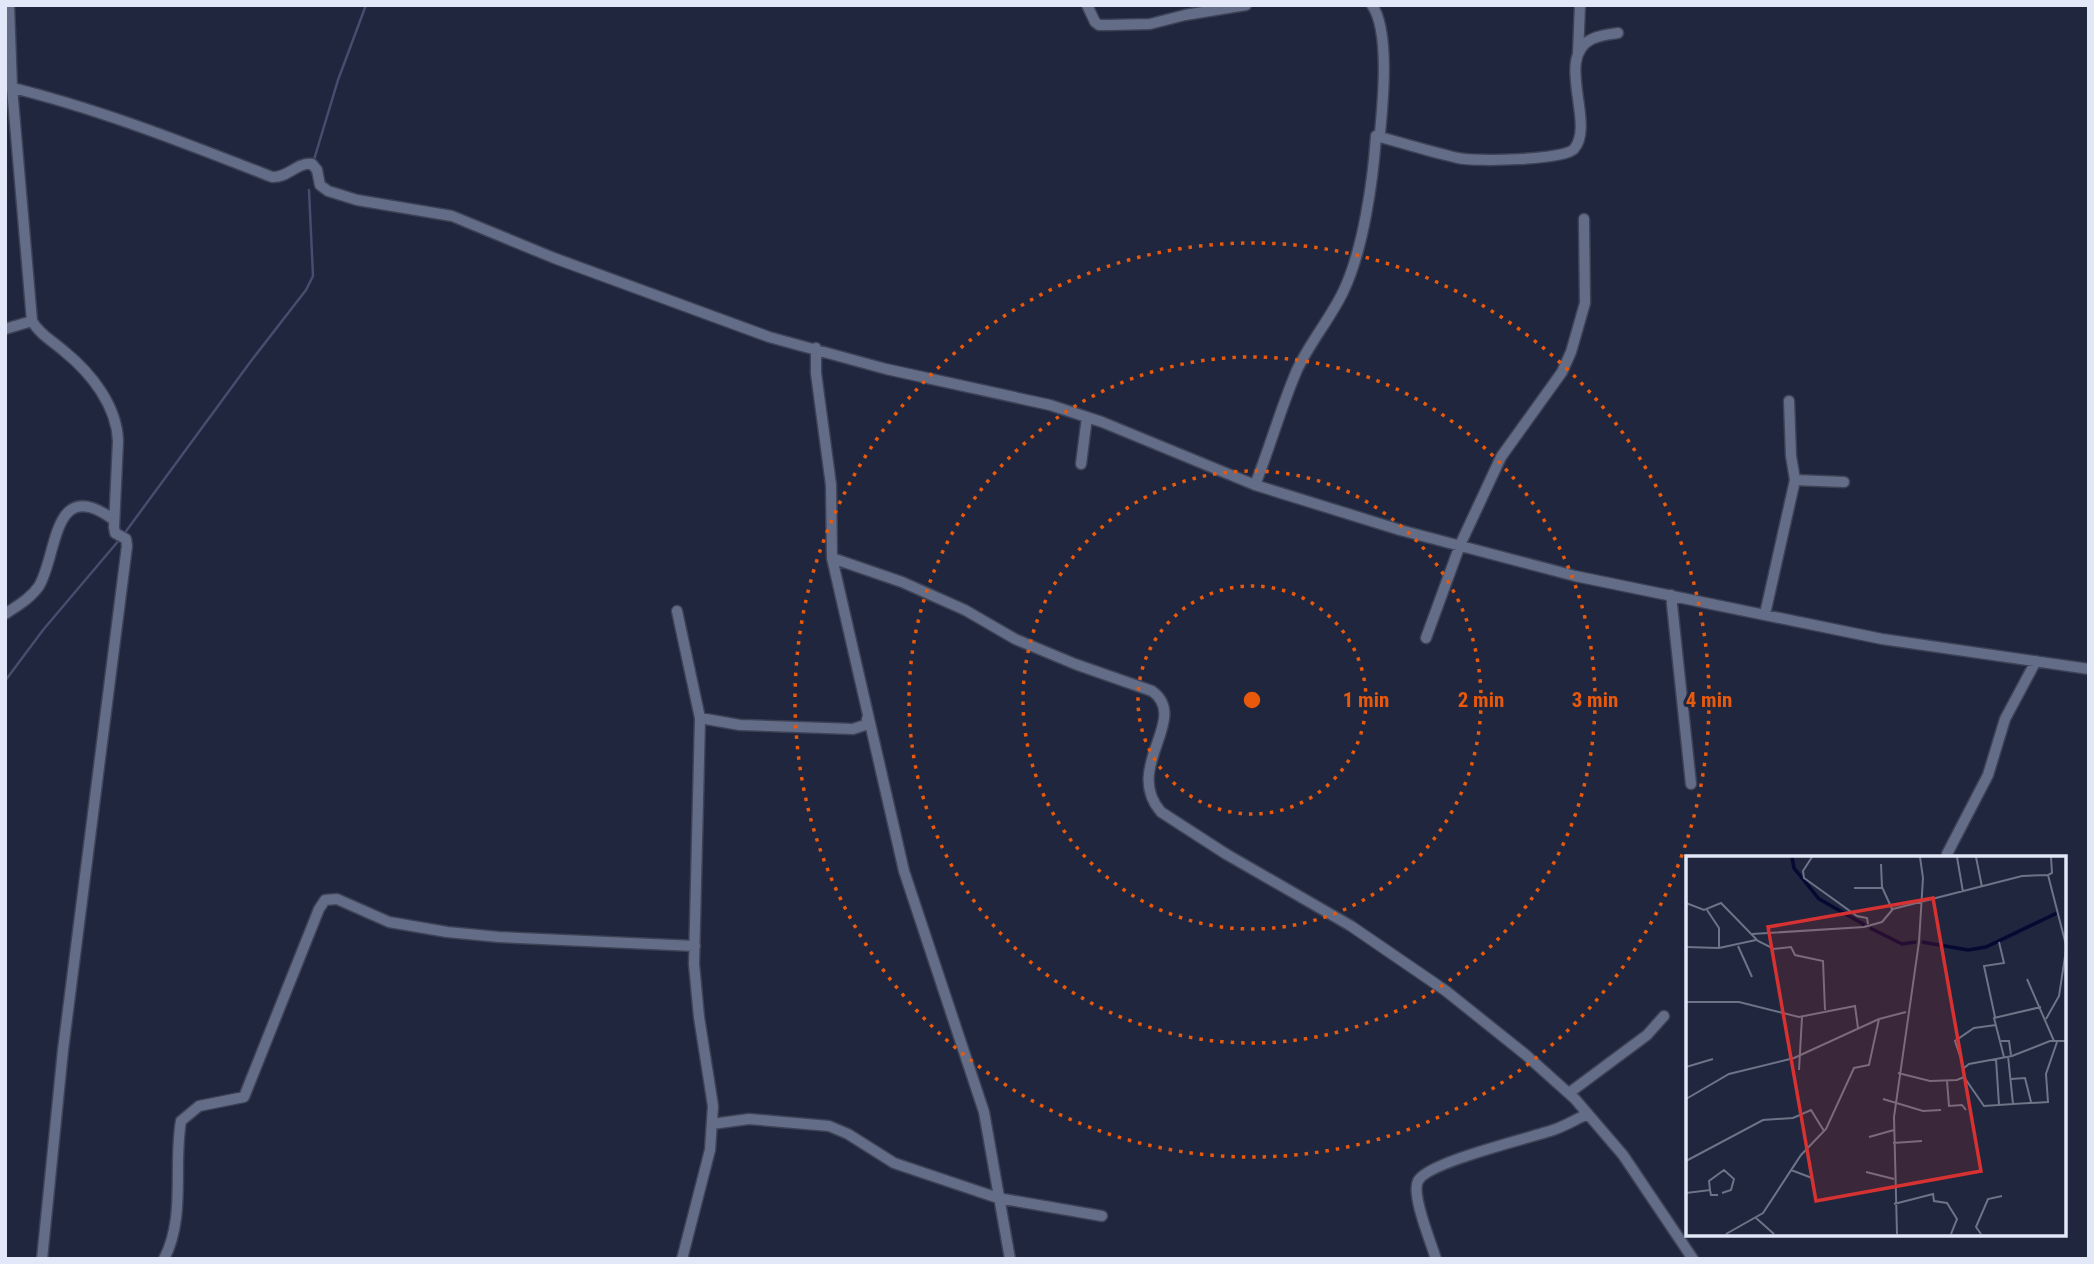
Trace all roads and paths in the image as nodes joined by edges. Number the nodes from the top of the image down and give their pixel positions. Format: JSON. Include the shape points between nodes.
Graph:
{"nodes":[{"id":1,"x":9,"y":5,"type":"edge"},
{"id":2,"x":1087,"y":5,"type":"edge"},
{"id":3,"x":1246,"y":5,"type":"edge"},
{"id":4,"x":1372,"y":5,"type":"edge"},
{"id":5,"x":1580,"y":5,"type":"edge"},
{"id":6,"x":1618,"y":33,"type":"dead end"},
{"id":7,"x":1578,"y":54,"type":"junction"},
{"id":8,"x":9,"y":87,"type":"edge"},
{"id":9,"x":1376,"y":136,"type":"junction"},
{"id":10,"x":1584,"y":219,"type":"dead end"},
{"id":11,"x":32,"y":321,"type":"junction"},
{"id":12,"x":5,"y":329,"type":"edge"},
{"id":13,"x":816,"y":348,"type":"junction"},
{"id":14,"x":1789,"y":401,"type":"dead end"},
{"id":15,"x":1087,"y":417,"type":"junction"},
{"id":16,"x":1081,"y":464,"type":"dead end"},
{"id":17,"x":1795,"y":480,"type":"junction"},
{"id":18,"x":1844,"y":482,"type":"dead end"},
{"id":19,"x":1255,"y":485,"type":"junction"},
{"id":20,"x":114,"y":520,"type":"junction"},
{"id":21,"x":1460,"y":545,"type":"junction"},
{"id":22,"x":832,"y":558,"type":"junction"},
{"id":23,"x":1671,"y":595,"type":"junction"},
{"id":24,"x":677,"y":611,"type":"dead end"},
{"id":25,"x":5,"y":614,"type":"edge"},
{"id":26,"x":1765,"y":614,"type":"junction"},
{"id":27,"x":1426,"y":638,"type":"dead end"},
{"id":28,"x":2036,"y":661,"type":"junction"},
{"id":29,"x":2089,"y":669,"type":"edge"},
{"id":30,"x":700,"y":718,"type":"junction"},
{"id":31,"x":867,"y":718,"type":"junction"},
{"id":32,"x":1691,"y":784,"type":"dead end"},
{"id":33,"x":1947,"y":854,"type":"dead end"},
{"id":34,"x":695,"y":946,"type":"junction"},
{"id":35,"x":1664,"y":1016,"type":"dead end"},
{"id":36,"x":1569,"y":1093,"type":"junction"},
{"id":37,"x":1588,"y":1114,"type":"junction"},
{"id":38,"x":712,"y":1124,"type":"junction"},
{"id":39,"x":998,"y":1198,"type":"junction"},
{"id":40,"x":1102,"y":1216,"type":"dead end"},
{"id":41,"x":42,"y":1259,"type":"edge"},
{"id":42,"x":164,"y":1259,"type":"edge"},
{"id":43,"x":682,"y":1259,"type":"edge"},
{"id":44,"x":1010,"y":1259,"type":"edge"},
{"id":45,"x":1436,"y":1259,"type":"edge"},
{"id":46,"x":1693,"y":1259,"type":"edge"}],
"edges":[{"from":1,"to":8,"type":"street"},
{"from":2,"to":3,"type":"street","via":[[1101,25],[1150,24]]},
{"from":4,"to":9,"type":"street","via":[[1383,58],[1383,101]]},
{"from":5,"to":7,"type":"street"},
{"from":6,"to":7,"type":"street","via":[[1589,40]]},
{"from":7,"to":9,"type":"street","via":[[1579,137],[1564,155],[1462,159]]},
{"from":8,"to":11,"type":"street"},
{"from":8,"to":13,"type":"street","via":[[119,120],[272,177],[312,164],[320,185],[332,193],[452,216],[769,337]]},
{"from":9,"to":19,"type":"street","via":[[1363,226],[1344,291],[1308,348]]},
{"from":10,"to":21,"type":"street","via":[[1585,303],[1572,352],[1501,457]]},
{"from":11,"to":12,"type":"street"},
{"from":11,"to":20,"type":"street","via":[[89,375],[112,413],[118,430]]},
{"from":13,"to":15,"type":"street"},
{"from":13,"to":22,"type":"street","via":[[831,485]]},
{"from":14,"to":17,"type":"street"},
{"from":15,"to":16,"type":"street"},
{"from":15,"to":19,"type":"street"},
{"from":17,"to":18,"type":"street"},
{"from":17,"to":26,"type":"street"},
{"from":19,"to":21,"type":"street","via":[[1345,515]]},
{"from":20,"to":25,"type":"street","via":[[95,510],[72,508],[63,516],[40,584]]},
{"from":20,"to":41,"type":"street","via":[[115,533],[126,539],[126,568],[63,1050]]},
{"from":21,"to":23,"type":"street","via":[[1575,576]]},
{"from":21,"to":27,"type":"street"},
{"from":22,"to":31,"type":"street"},
{"from":22,"to":36,"type":"street","via":[[902,582],[1015,639],[1152,691],[1163,701],[1165,714],[1147,782],[1161,812],[1351,926],[1446,991]]},
{"from":23,"to":26,"type":"street"},
{"from":23,"to":32,"type":"street"},
{"from":24,"to":30,"type":"street"},
{"from":26,"to":28,"type":"street","via":[[1882,639]]},
{"from":28,"to":29,"type":"street"},
{"from":28,"to":33,"type":"street","via":[[2005,719],[1988,775]]},
{"from":30,"to":31,"type":"street","via":[[853,729],[868,724]]},
{"from":30,"to":34,"type":"street"},
{"from":31,"to":39,"type":"street","via":[[904,871],[984,1112]]},
{"from":34,"to":38,"type":"street","via":[[698,1005],[713,1096]]},
{"from":34,"to":42,"type":"street","via":[[447,932],[389,922],[337,899],[325,900],[244,1097],[199,1107],[181,1121],[175,1228]]},
{"from":35,"to":36,"type":"street","via":[[1647,1035]]},
{"from":36,"to":37,"type":"street"},
{"from":37,"to":45,"type":"street","via":[[1424,1174],[1417,1183],[1417,1197]]},
{"from":37,"to":46,"type":"street","via":[[1623,1155]]},
{"from":38,"to":39,"type":"street","via":[[750,1119],[829,1126],[894,1163]]},
{"from":38,"to":43,"type":"street","via":[[710,1150]]},
{"from":39,"to":40,"type":"street"},
{"from":39,"to":44,"type":"street"}]}
